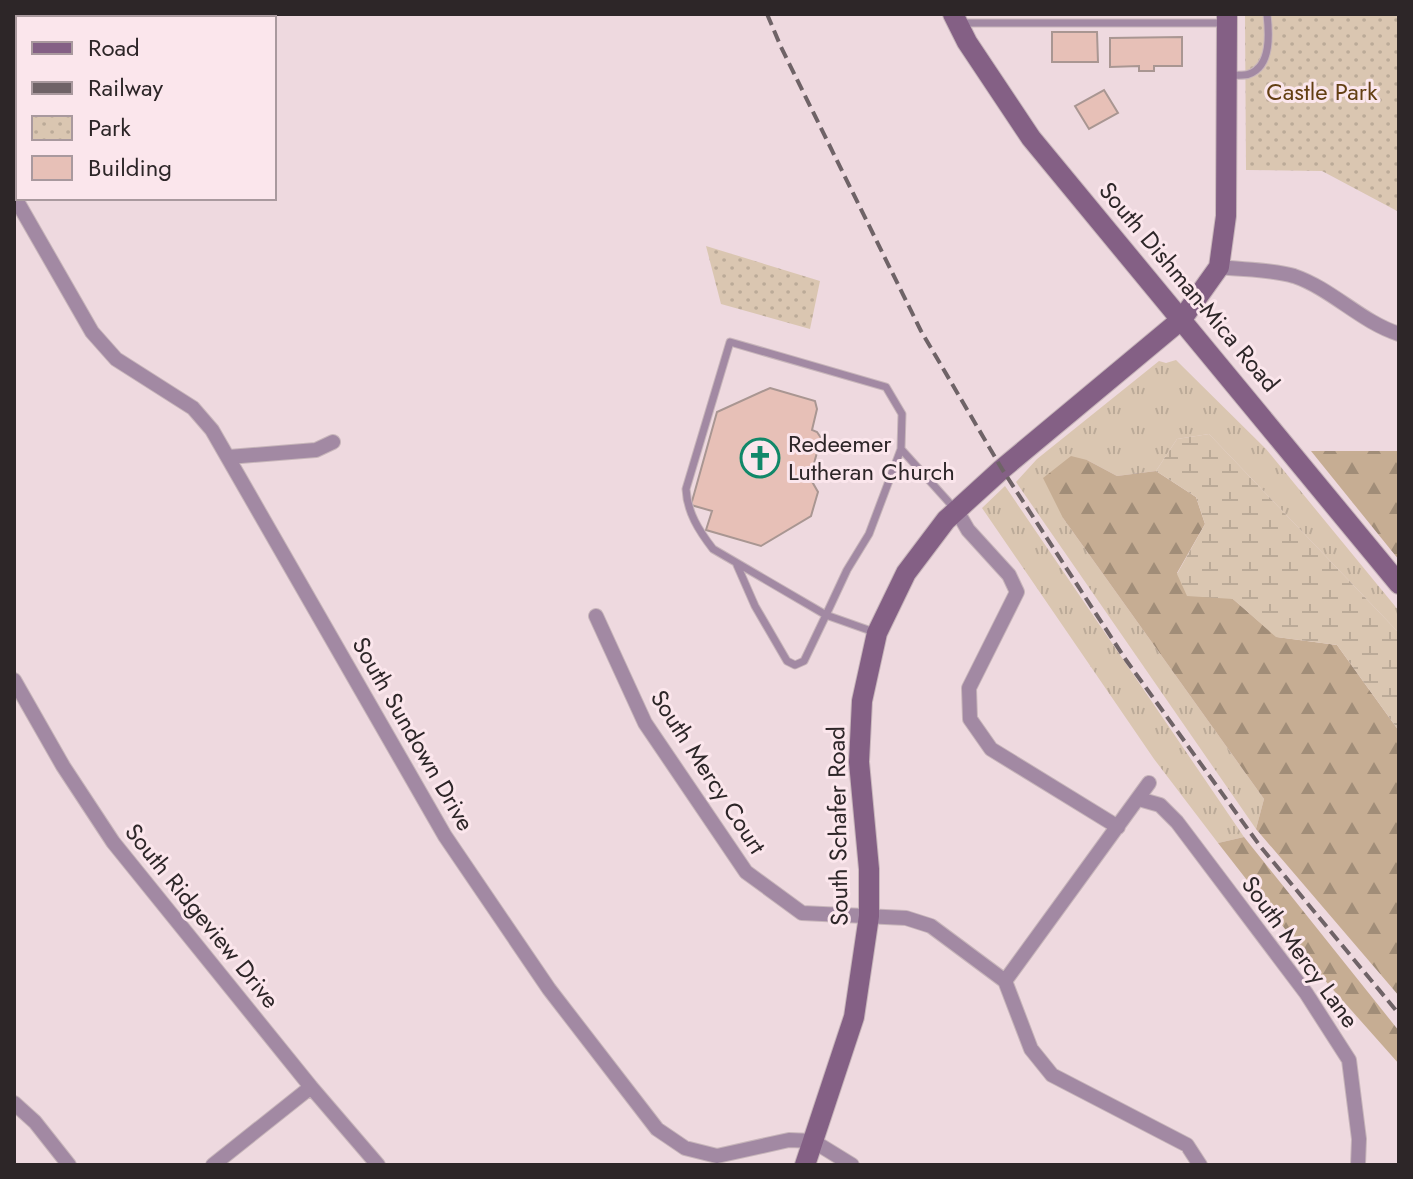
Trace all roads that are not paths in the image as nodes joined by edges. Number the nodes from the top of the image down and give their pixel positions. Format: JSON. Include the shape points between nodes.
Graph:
{"nodes":[{"id":1,"x":1267,"y":14,"type":"edge"},
{"id":2,"x":955,"y":18,"type":"edge"},
{"id":3,"x":1227,"y":18,"type":"edge"},
{"id":4,"x":1227,"y":75,"type":"junction"},
{"id":5,"x":16,"y":200,"type":"edge"},
{"id":6,"x":1219,"y":267,"type":"junction"},
{"id":7,"x":1182,"y":319,"type":"junction"},
{"id":8,"x":1399,"y":334,"type":"edge"},
{"id":9,"x":333,"y":442,"type":"dead end"},
{"id":10,"x":901,"y":449,"type":"junction"},
{"id":11,"x":229,"y":457,"type":"junction"},
{"id":12,"x":957,"y":511,"type":"junction"},
{"id":13,"x":737,"y":565,"type":"junction"},
{"id":14,"x":1399,"y":584,"type":"edge"},
{"id":15,"x":826,"y":615,"type":"junction"},
{"id":16,"x":596,"y":616,"type":"dead end"},
{"id":17,"x":877,"y":633,"type":"junction"},
{"id":18,"x":14,"y":680,"type":"edge"},
{"id":19,"x":1149,"y":783,"type":"dead end"},
{"id":20,"x":1139,"y":799,"type":"junction"},
{"id":21,"x":1118,"y":827,"type":"junction"},
{"id":22,"x":869,"y":916,"type":"junction"},
{"id":23,"x":1005,"y":981,"type":"junction"},
{"id":24,"x":311,"y":1087,"type":"junction"},
{"id":25,"x":14,"y":1103,"type":"edge"},
{"id":26,"x":813,"y":1141,"type":"junction"},
{"id":27,"x":69,"y":1165,"type":"edge"},
{"id":28,"x":213,"y":1165,"type":"edge"},
{"id":29,"x":378,"y":1165,"type":"edge"},
{"id":30,"x":805,"y":1165,"type":"edge"},
{"id":31,"x":852,"y":1165,"type":"edge"},
{"id":32,"x":1200,"y":1165,"type":"edge"},
{"id":33,"x":1358,"y":1165,"type":"edge"}],
"edges":[{"from":1,"to":4,"type":"lane","via":[[1268,45],[1259,68]]},
{"from":2,"to":3,"type":"lane"},
{"from":2,"to":7,"type":"street","name":"South Dishman-Mica Road","via":[[1031,138]]},
{"from":3,"to":4,"type":"street"},
{"from":4,"to":6,"type":"street","via":[[1226,216]]},
{"from":5,"to":11,"type":"street","name":"South Sundown Drive","via":[[92,332],[116,359],[193,408]]},
{"from":6,"to":7,"type":"street","name":"South Schafer Road"},
{"from":6,"to":8,"type":"street","via":[[1293,276]]},
{"from":7,"to":12,"type":"street","name":"South Schafer Road"},
{"from":7,"to":14,"type":"street","name":"South Dishman-Mica Road"},
{"from":9,"to":11,"type":"street","via":[[316,450]]},
{"from":10,"to":12,"type":"lane"},
{"from":10,"to":13,"type":"lane","via":[[902,414],[886,387],[730,342],[686,489],[689,510],[703,536]]},
{"from":10,"to":15,"type":"lane","via":[[869,534]]},
{"from":11,"to":26,"type":"street","name":"South Sundown Drive","via":[[445,836],[549,989],[657,1129],[685,1148],[717,1156],[789,1140]]},
{"from":12,"to":17,"type":"street","name":"South Schafer Road","via":[[906,573]]},
{"from":12,"to":21,"type":"street","via":[[1017,592],[969,688],[970,719],[991,749]]},
{"from":13,"to":15,"type":"lane"},
{"from":13,"to":15,"type":"lane","via":[[787,661],[804,661]]},
{"from":15,"to":17,"type":"lane"},
{"from":16,"to":22,"type":"street","name":"South Mercy Court","via":[[645,723],[746,872],[802,913]]},
{"from":17,"to":22,"type":"street","name":"South Schafer Road","via":[[862,701],[859,762]]},
{"from":18,"to":24,"type":"street","name":"South Ridgeview Drive","via":[[113,842]]},
{"from":19,"to":20,"type":"street"},
{"from":20,"to":21,"type":"street"},
{"from":20,"to":33,"type":"street","name":"South Mercy Lane","via":[[1160,805],[1177,822],[1306,993],[1349,1060]]},
{"from":21,"to":23,"type":"street"},
{"from":22,"to":23,"type":"street","name":"South Mercy Court","via":[[931,926]]},
{"from":22,"to":26,"type":"street","name":"South Schafer Road","via":[[854,1017]]},
{"from":23,"to":32,"type":"street","via":[[1031,1049],[1052,1075],[1187,1145]]},
{"from":24,"to":28,"type":"street"},
{"from":24,"to":29,"type":"street","name":"South Ridgeview Drive"},
{"from":25,"to":27,"type":"street"},
{"from":26,"to":30,"type":"street","name":"South Schafer Road"},
{"from":26,"to":31,"type":"street"}]}
